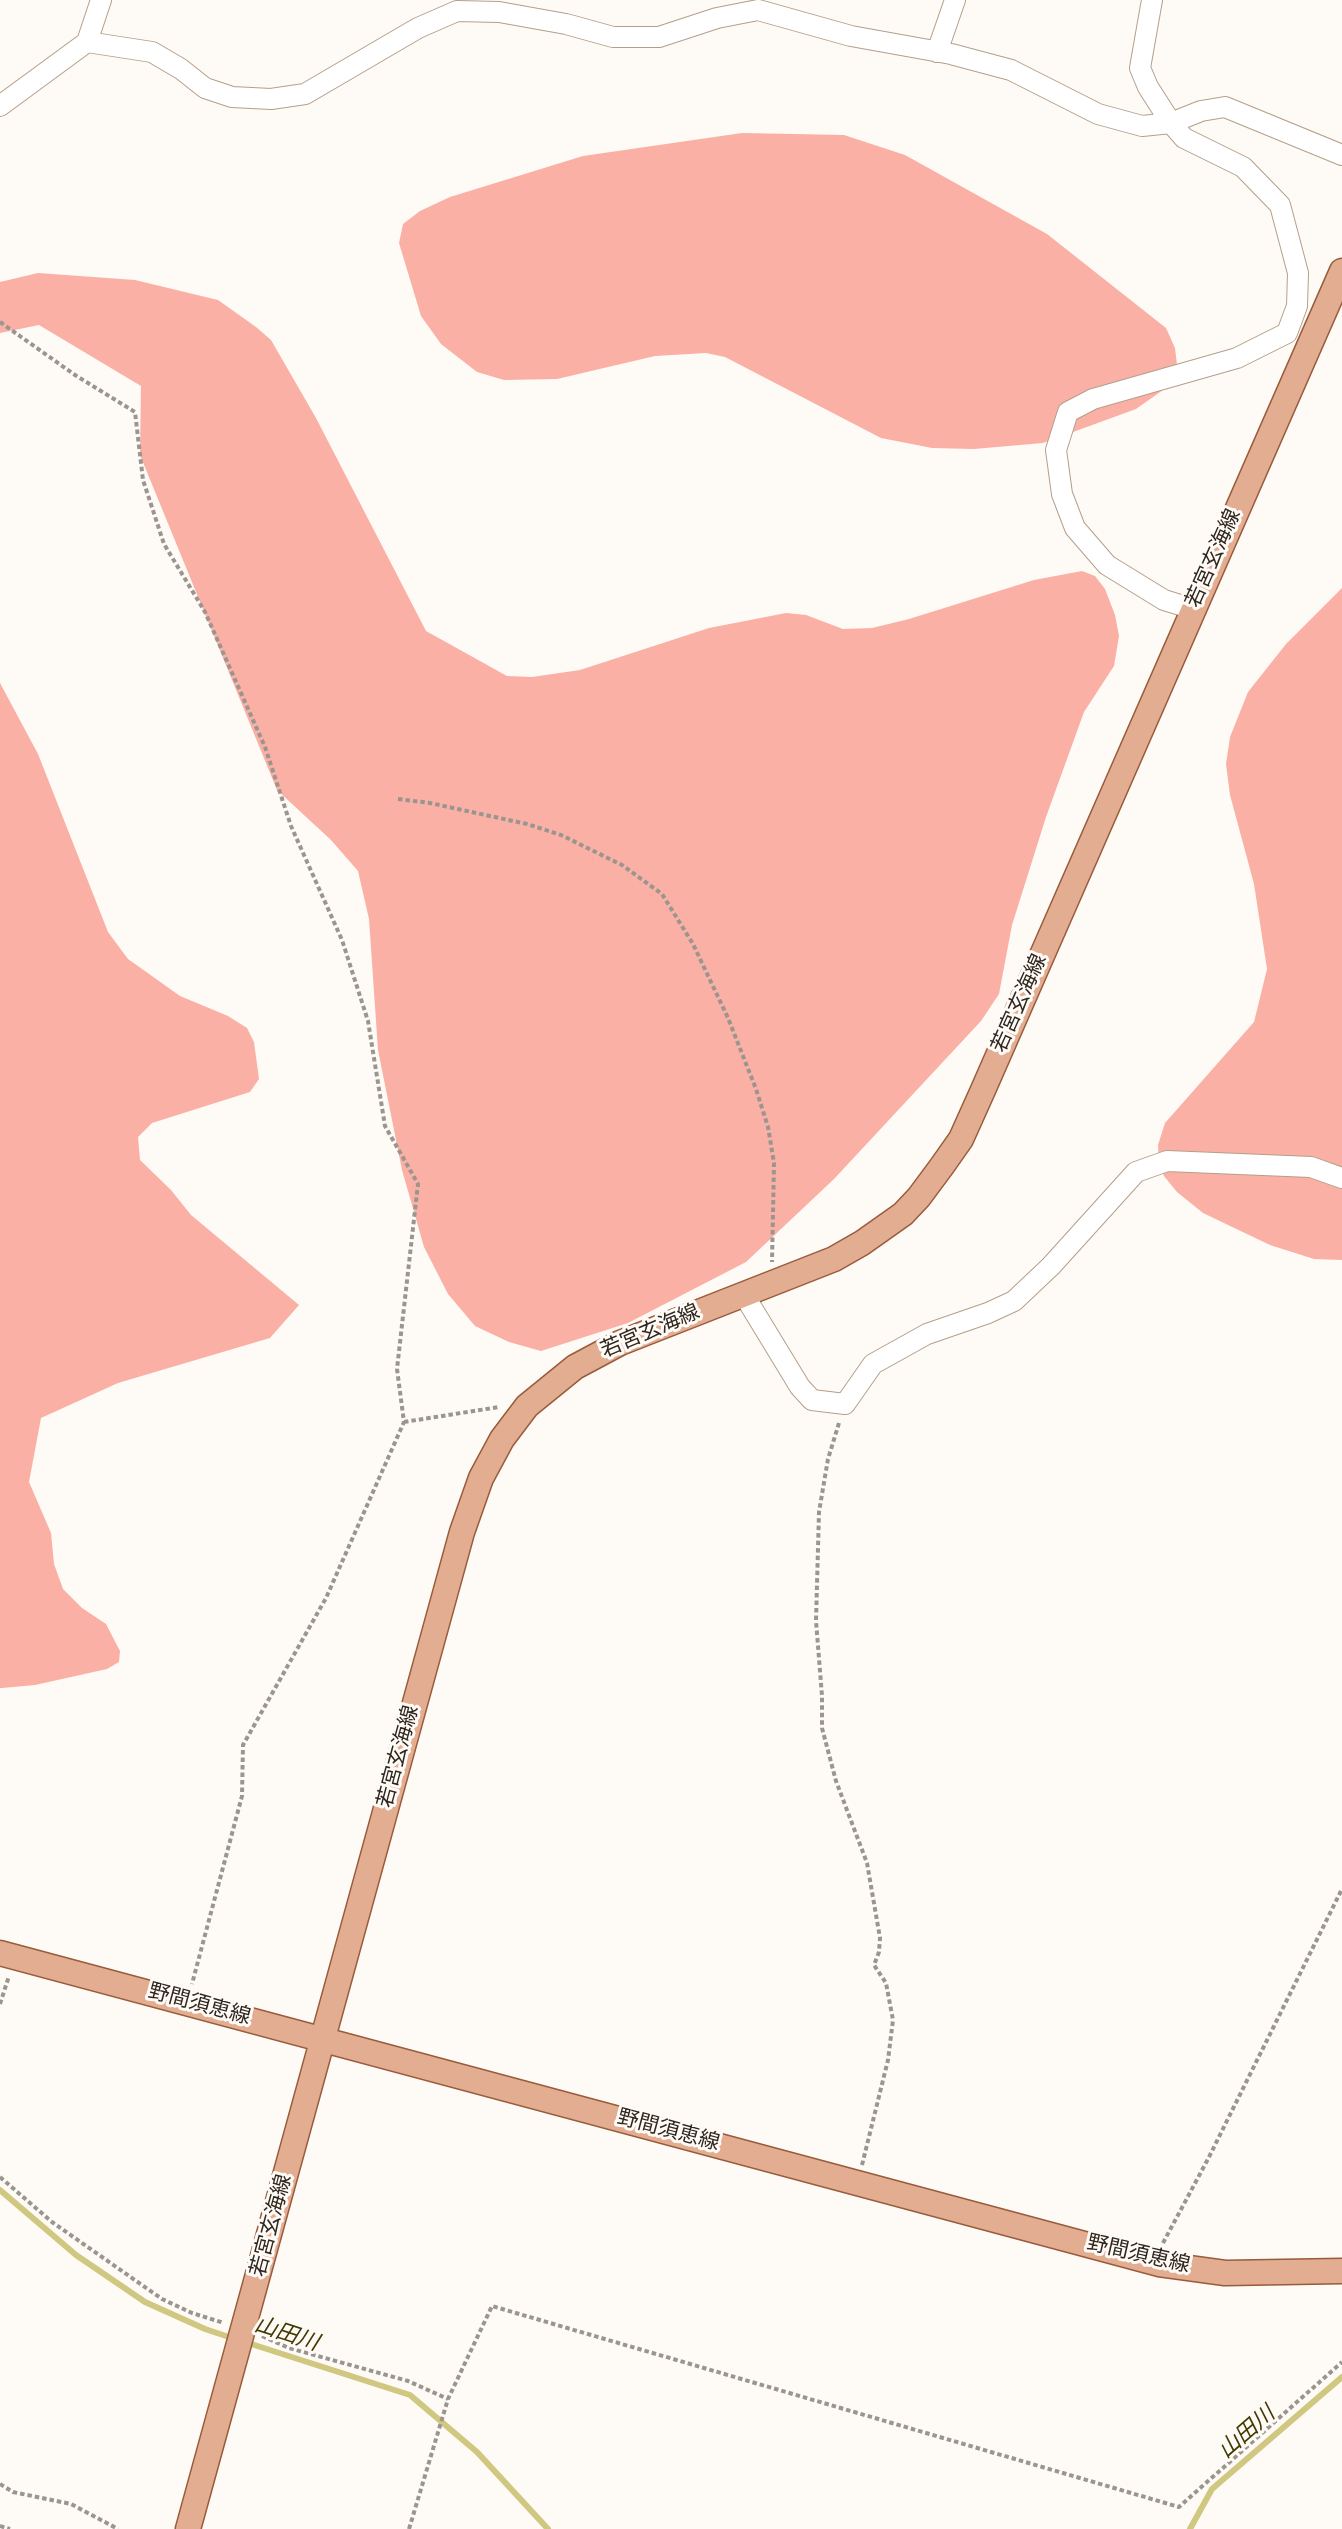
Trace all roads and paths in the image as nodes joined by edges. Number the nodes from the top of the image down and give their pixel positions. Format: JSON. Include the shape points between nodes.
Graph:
{"nodes":[{"id":1,"x":101,"y":0,"type":"edge"},
{"id":2,"x":955,"y":0,"type":"edge"},
{"id":3,"x":1152,"y":0,"type":"edge"},
{"id":4,"x":87,"y":42,"type":"junction"},
{"id":5,"x":938,"y":52,"type":"junction"},
{"id":6,"x":0,"y":106,"type":"edge"},
{"id":7,"x":1171,"y":123,"type":"junction"},
{"id":8,"x":1342,"y":155,"type":"edge"},
{"id":9,"x":1342,"y":271,"type":"edge"},
{"id":10,"x":0,"y":322,"type":"edge"},
{"id":11,"x":1193,"y":609,"type":"junction"},
{"id":12,"x":398,"y":799,"type":"dead end"},
{"id":13,"x":1342,"y":1178,"type":"edge"},
{"id":14,"x":776,"y":1284,"type":"junction"},
{"id":15,"x":744,"y":1295,"type":"junction"},
{"id":16,"x":845,"y":1404,"type":"junction"},
{"id":17,"x":527,"y":1406,"type":"junction"},
{"id":18,"x":404,"y":1422,"type":"junction"},
{"id":19,"x":1342,"y":1889,"type":"edge"},
{"id":20,"x":7,"y":1954,"type":"edge"},
{"id":21,"x":187,"y":2003,"type":"junction"},
{"id":22,"x":0,"y":2004,"type":"edge"},
{"id":23,"x":323,"y":2039,"type":"junction"},
{"id":24,"x":0,"y":2177,"type":"edge"},
{"id":25,"x":858,"y":2183,"type":"junction"},
{"id":26,"x":1159,"y":2264,"type":"junction"},
{"id":27,"x":1342,"y":2271,"type":"edge"},
{"id":28,"x":242,"y":2339,"type":"junction"},
{"id":29,"x":1342,"y":2362,"type":"edge"},
{"id":30,"x":448,"y":2399,"type":"junction"},
{"id":31,"x":0,"y":2484,"type":"edge"},
{"id":32,"x":0,"y":2526,"type":"edge"},
{"id":33,"x":10,"y":2529,"type":"edge"},
{"id":34,"x":118,"y":2529,"type":"edge"},
{"id":35,"x":188,"y":2529,"type":"edge"},
{"id":36,"x":409,"y":2529,"type":"edge"}],
"edges":[{"from":1,"to":4,"type":"street"},
{"from":2,"to":5,"type":"street"},
{"from":3,"to":7,"type":"street","via":[[1140,68]]},
{"from":4,"to":5,"type":"street","via":[[152,52],[205,88],[232,97],[271,99],[305,93],[418,28],[457,11],[499,12],[613,37],[659,37],[717,18],[758,10],[851,36]]},
{"from":4,"to":6,"type":"street"},
{"from":5,"to":7,"type":"street","via":[[1011,70],[1098,114],[1142,126]]},
{"from":7,"to":8,"type":"street","via":[[1225,107]]},
{"from":7,"to":11,"type":"street","via":[[1184,138],[1243,167],[1280,205],[1298,273],[1297,306],[1287,333],[1237,358],[1093,399],[1068,412],[1056,450],[1062,494],[1074,528],[1107,565],[1164,600]]},
{"from":9,"to":11,"type":"main road","name":"若宮玄海線"},
{"from":10,"to":18,"type":"path","via":[[135,412],[143,480],[164,544],[205,612],[236,679],[265,747],[291,826],[342,940],[368,1021],[385,1126],[418,1184],[397,1370]]},
{"from":11,"to":14,"type":"main road","name":"若宮玄海線","via":[[961,1138],[903,1214],[862,1244]]},
{"from":12,"to":14,"type":"path","via":[[527,824],[561,835],[622,865],[662,894],[693,944],[728,1018],[768,1127],[774,1163],[772,1264]]},
{"from":13,"to":16,"type":"street","via":[[1311,1167],[1167,1161],[1136,1172],[1014,1301],[927,1334],[873,1364]]},
{"from":14,"to":15,"type":"main road","name":"若宮玄海線"},
{"from":15,"to":16,"type":"street","via":[[800,1387],[812,1400]]},
{"from":15,"to":17,"type":"main road","name":"若宮玄海線","via":[[620,1343],[575,1366]]},
{"from":16,"to":25,"type":"path","via":[[828,1459],[819,1512],[816,1621],[822,1728],[836,1781],[867,1863],[880,1938],[874,1965],[886,1983],[893,2020]]},
{"from":17,"to":18,"type":"path","via":[[491,1407]]},
{"from":17,"to":23,"type":"main road","name":"若宮玄海線","via":[[502,1439],[481,1478],[462,1532]]},
{"from":18,"to":21,"type":"path","via":[[326,1598],[243,1745],[242,1796]]},
{"from":19,"to":26,"type":"path","via":[[1208,2159],[1165,2236]]},
{"from":20,"to":21,"type":"main road","name":"野間須恵線"},
{"from":20,"to":22,"type":"path"},
{"from":21,"to":23,"type":"main road","name":"野間須恵線"},
{"from":23,"to":25,"type":"main road","name":"野間須恵線"},
{"from":23,"to":28,"type":"main road","name":"若宮玄海線"},
{"from":24,"to":28,"type":"path","via":[[52,2222],[162,2299]]},
{"from":25,"to":26,"type":"main road","name":"野間須恵線"},
{"from":26,"to":27,"type":"main road","name":"野間須恵線","via":[[1225,2273]]},
{"from":28,"to":30,"type":"path","via":[[408,2381]]},
{"from":28,"to":35,"type":"main road","name":"若宮玄海線"},
{"from":29,"to":30,"type":"path","via":[[1179,2507],[492,2306]]},
{"from":30,"to":36,"type":"path"},
{"from":31,"to":34,"type":"path","via":[[12,2492],[71,2504]]},
{"from":32,"to":33,"type":"path"}]}
